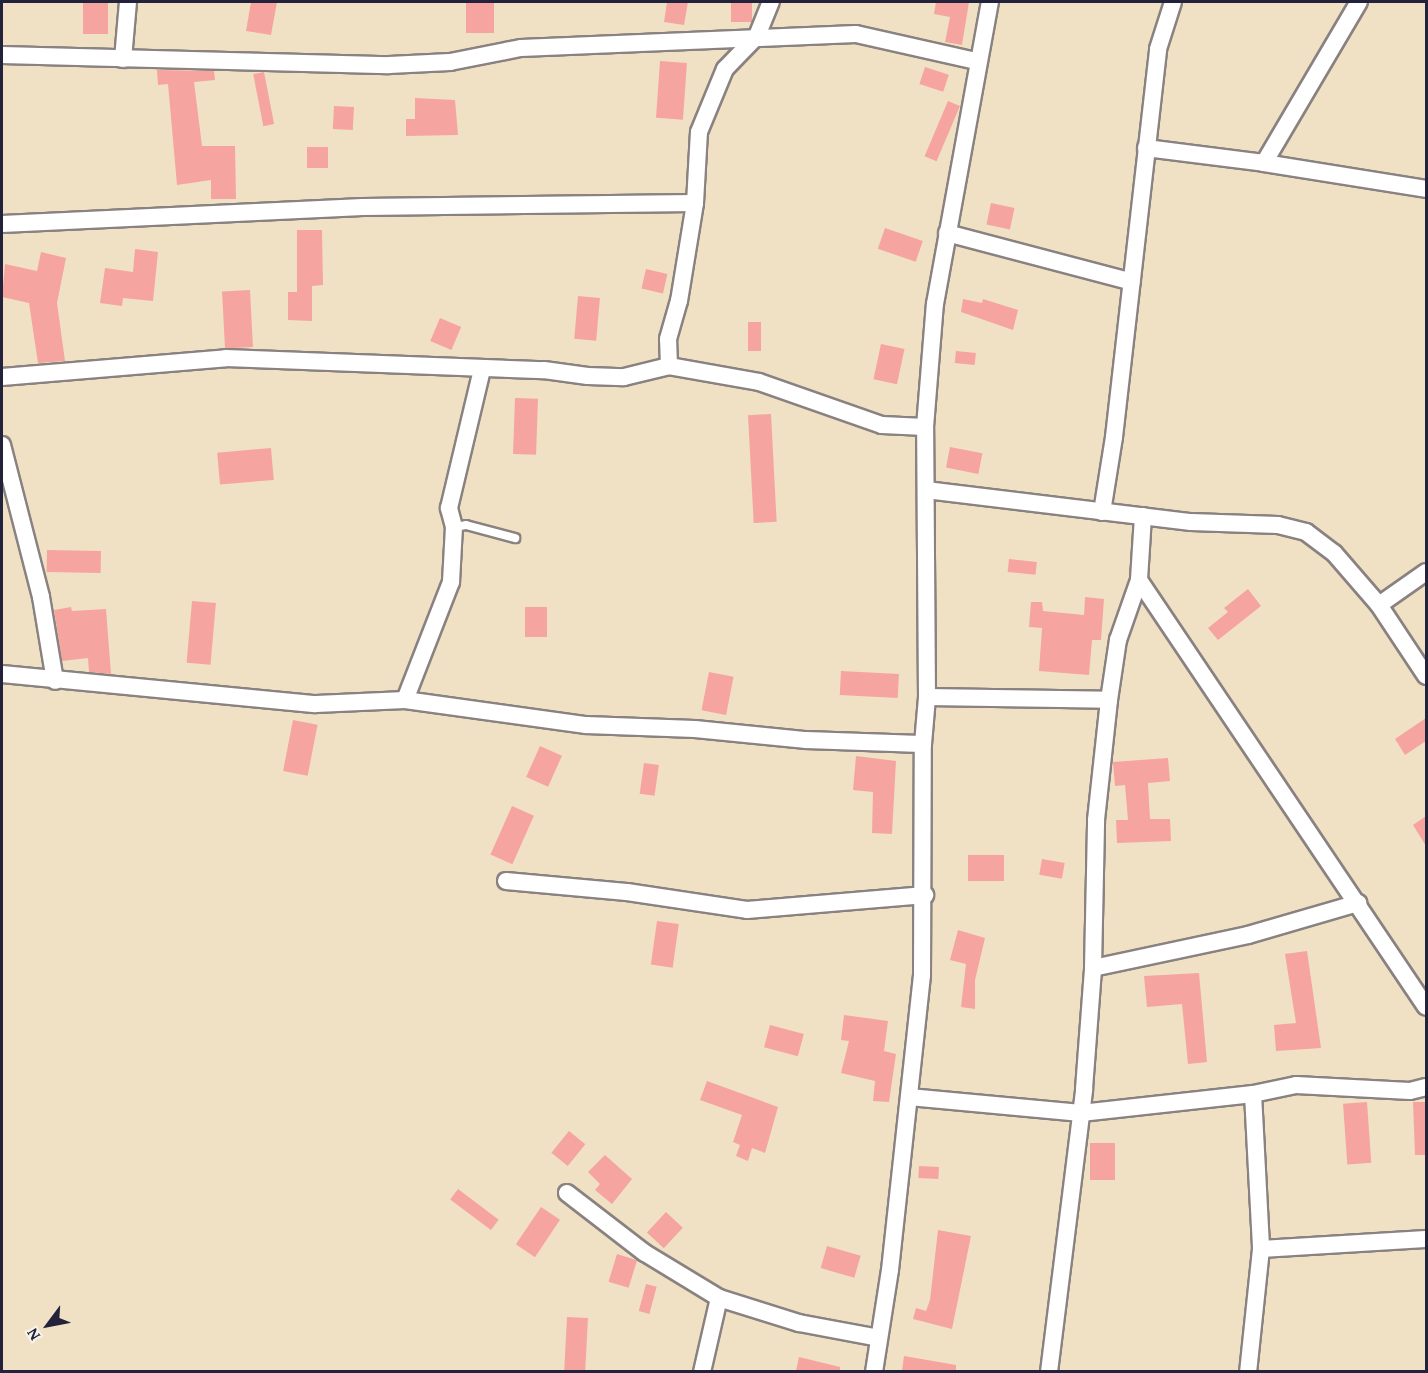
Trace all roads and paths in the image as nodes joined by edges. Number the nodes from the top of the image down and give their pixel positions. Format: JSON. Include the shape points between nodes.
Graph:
{"nodes":[{"id":1,"x":128,"y":2,"type":"edge"},
{"id":2,"x":771,"y":2,"type":"edge"},
{"id":3,"x":990,"y":2,"type":"edge"},
{"id":4,"x":1173,"y":2,"type":"edge"},
{"id":5,"x":1359,"y":2,"type":"edge"},
{"id":6,"x":757,"y":36,"type":"junction"},
{"id":7,"x":2,"y":55,"type":"edge"},
{"id":8,"x":123,"y":59,"type":"junction"},
{"id":9,"x":976,"y":61,"type":"junction"},
{"id":10,"x":1146,"y":148,"type":"junction"},
{"id":11,"x":1264,"y":163,"type":"junction"},
{"id":12,"x":1426,"y":189,"type":"edge"},
{"id":13,"x":695,"y":203,"type":"junction"},
{"id":14,"x":2,"y":224,"type":"edge"},
{"id":15,"x":947,"y":233,"type":"junction"},
{"id":16,"x":1132,"y":282,"type":"junction"},
{"id":17,"x":669,"y":366,"type":"junction"},
{"id":18,"x":482,"y":369,"type":"junction"},
{"id":19,"x":2,"y":377,"type":"edge"},
{"id":20,"x":926,"y":427,"type":"junction"},
{"id":21,"x":2,"y":446,"type":"edge"},
{"id":22,"x":926,"y":490,"type":"junction"},
{"id":23,"x":1102,"y":512,"type":"junction"},
{"id":24,"x":1143,"y":516,"type":"junction"},
{"id":25,"x":454,"y":527,"type":"junction"},
{"id":26,"x":515,"y":538,"type":"dead end"},
{"id":27,"x":1426,"y":572,"type":"edge"},
{"id":28,"x":1139,"y":580,"type":"junction"},
{"id":29,"x":1379,"y":605,"type":"junction"},
{"id":30,"x":2,"y":674,"type":"edge"},
{"id":31,"x":1426,"y":676,"type":"edge"},
{"id":32,"x":55,"y":681,"type":"junction"},
{"id":33,"x":927,"y":697,"type":"junction"},
{"id":34,"x":405,"y":700,"type":"junction"},
{"id":35,"x":1109,"y":700,"type":"junction"},
{"id":36,"x":923,"y":744,"type":"junction"},
{"id":37,"x":506,"y":881,"type":"dead end"},
{"id":38,"x":925,"y":895,"type":"junction"},
{"id":39,"x":1358,"y":903,"type":"junction"},
{"id":40,"x":1093,"y":968,"type":"junction"},
{"id":41,"x":1426,"y":1007,"type":"edge"},
{"id":42,"x":1426,"y":1087,"type":"edge"},
{"id":43,"x":1253,"y":1094,"type":"junction"},
{"id":44,"x":909,"y":1097,"type":"junction"},
{"id":45,"x":1081,"y":1113,"type":"junction"},
{"id":46,"x":567,"y":1192,"type":"dead end"},
{"id":47,"x":1426,"y":1239,"type":"edge"},
{"id":48,"x":1261,"y":1249,"type":"junction"},
{"id":49,"x":719,"y":1298,"type":"junction"},
{"id":50,"x":879,"y":1338,"type":"junction"},
{"id":51,"x":702,"y":1371,"type":"edge"},
{"id":52,"x":874,"y":1371,"type":"edge"},
{"id":53,"x":1049,"y":1371,"type":"edge"},
{"id":54,"x":1248,"y":1371,"type":"edge"}],
"edges":[{"from":1,"to":8,"type":"street"},
{"from":2,"to":6,"type":"street"},
{"from":3,"to":9,"type":"street"},
{"from":4,"to":10,"type":"street","via":[[1158,49]]},
{"from":5,"to":11,"type":"street"},
{"from":6,"to":8,"type":"street","via":[[521,48],[450,62],[389,66]]},
{"from":6,"to":9,"type":"street","via":[[856,34]]},
{"from":6,"to":13,"type":"street","via":[[725,69],[711,96],[699,132]]},
{"from":7,"to":8,"type":"street"},
{"from":9,"to":15,"type":"street"},
{"from":10,"to":11,"type":"street"},
{"from":10,"to":16,"type":"street"},
{"from":11,"to":12,"type":"street"},
{"from":13,"to":14,"type":"street","via":[[363,207]]},
{"from":13,"to":17,"type":"street","via":[[679,301],[668,339]]},
{"from":15,"to":16,"type":"street"},
{"from":15,"to":20,"type":"street","via":[[935,304]]},
{"from":16,"to":23,"type":"street"},
{"from":17,"to":18,"type":"street","via":[[624,376]]},
{"from":17,"to":20,"type":"street","via":[[759,382],[882,425]]},
{"from":18,"to":19,"type":"street","via":[[226,358]]},
{"from":18,"to":25,"type":"street","via":[[449,508]]},
{"from":20,"to":22,"type":"street"},
{"from":21,"to":32,"type":"street","via":[[41,597]]},
{"from":22,"to":23,"type":"street"},
{"from":22,"to":33,"type":"street"},
{"from":23,"to":24,"type":"street"},
{"from":24,"to":28,"type":"street"},
{"from":24,"to":29,"type":"street","via":[[1278,525],[1306,532],[1334,553]]},
{"from":25,"to":26,"type":"lane","via":[[466,525]]},
{"from":25,"to":34,"type":"street","via":[[451,582]]},
{"from":27,"to":29,"type":"street"},
{"from":28,"to":35,"type":"street","via":[[1119,640]]},
{"from":28,"to":39,"type":"street"},
{"from":29,"to":31,"type":"street"},
{"from":30,"to":32,"type":"street"},
{"from":32,"to":34,"type":"street","via":[[316,704]]},
{"from":33,"to":35,"type":"street"},
{"from":33,"to":36,"type":"street"},
{"from":34,"to":36,"type":"street","via":[[586,725]]},
{"from":35,"to":40,"type":"street","via":[[1096,820]]},
{"from":36,"to":38,"type":"street"},
{"from":37,"to":38,"type":"street","via":[[627,892],[747,910]]},
{"from":38,"to":44,"type":"street","via":[[922,975]]},
{"from":39,"to":40,"type":"street","via":[[1248,935]]},
{"from":39,"to":41,"type":"street"},
{"from":40,"to":45,"type":"street"},
{"from":42,"to":43,"type":"street","via":[[1410,1091],[1296,1085]]},
{"from":43,"to":45,"type":"street"},
{"from":43,"to":48,"type":"street"},
{"from":44,"to":45,"type":"street"},
{"from":44,"to":50,"type":"street"},
{"from":45,"to":53,"type":"street"},
{"from":46,"to":49,"type":"street","via":[[645,1253]]},
{"from":47,"to":48,"type":"street"},
{"from":48,"to":54,"type":"street"},
{"from":49,"to":50,"type":"street","via":[[799,1323]]},
{"from":49,"to":51,"type":"street"},
{"from":50,"to":52,"type":"street"}]}
